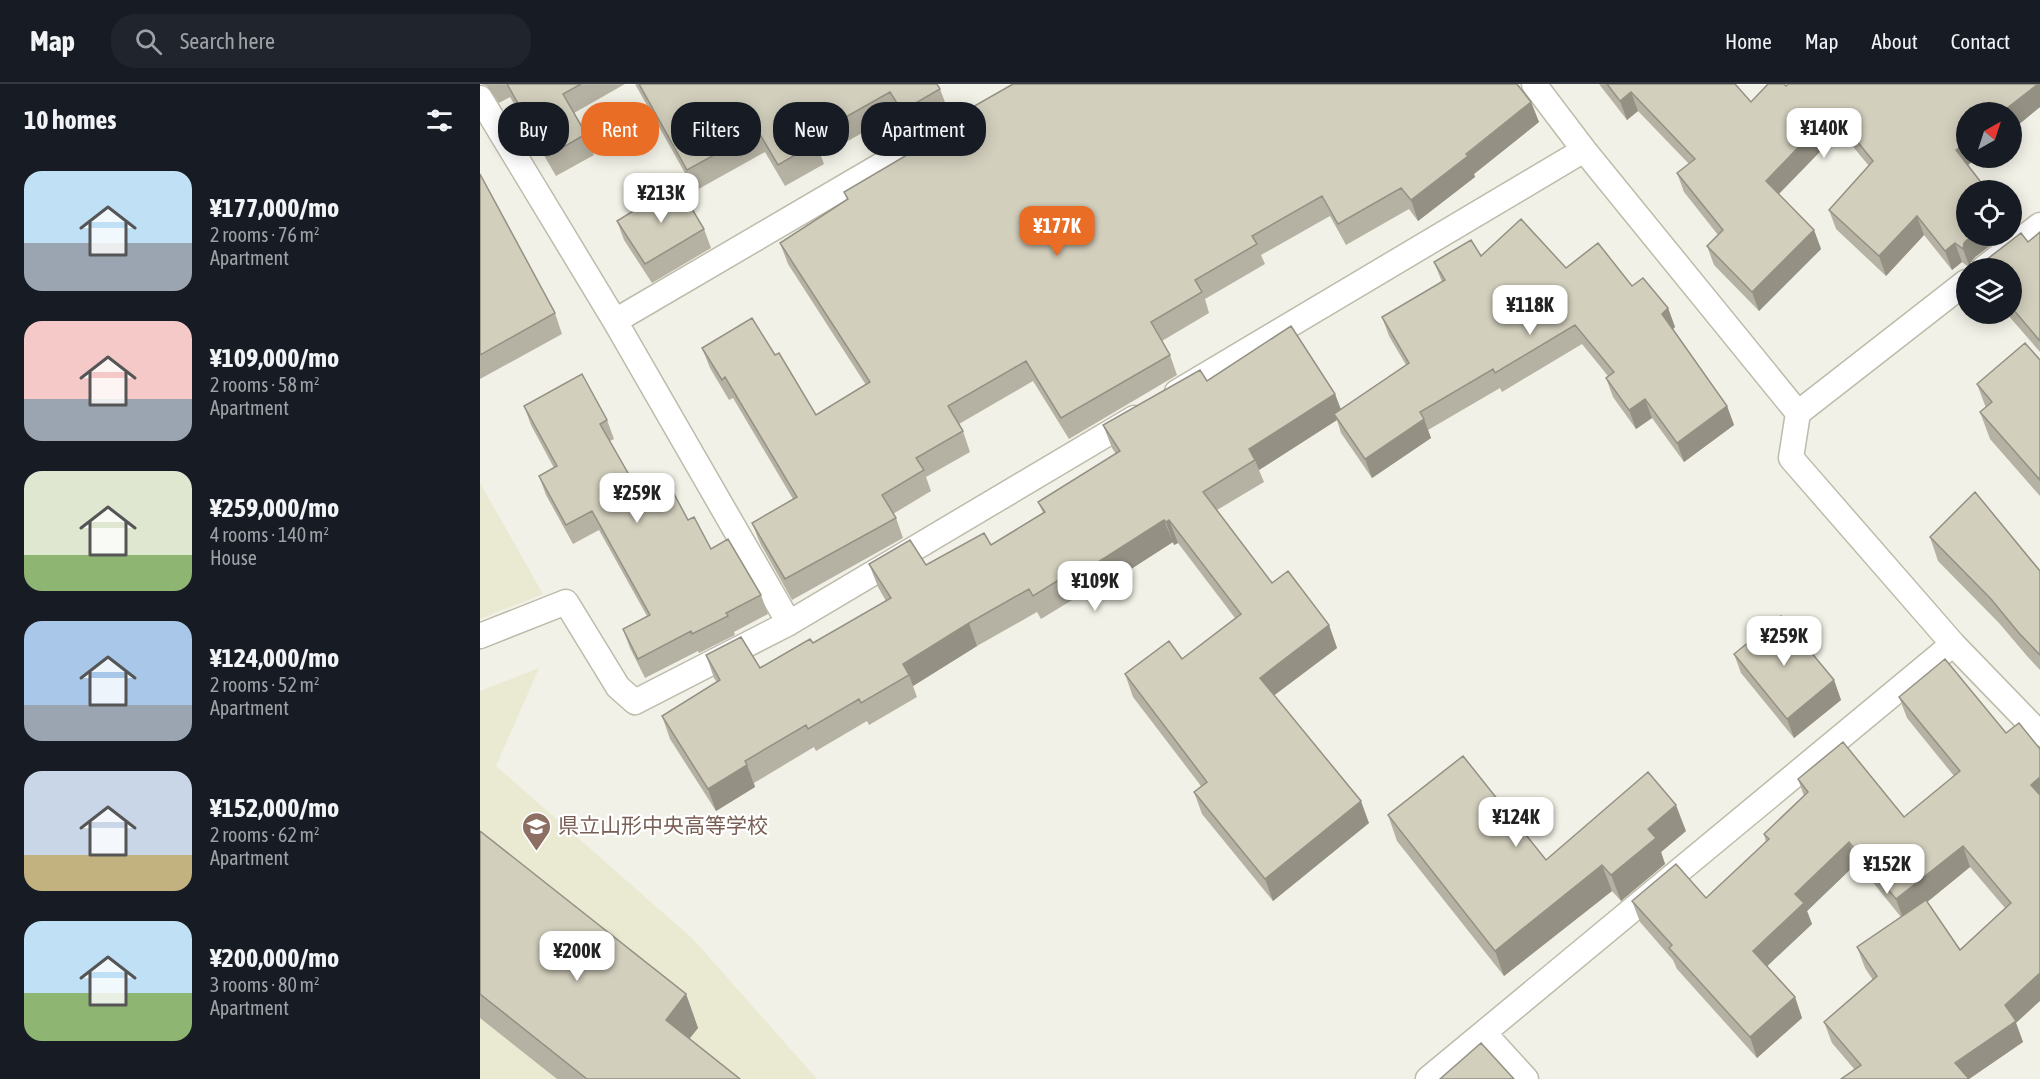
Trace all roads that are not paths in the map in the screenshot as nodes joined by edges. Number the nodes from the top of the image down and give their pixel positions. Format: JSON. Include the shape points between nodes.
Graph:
{"nodes":[{"id":1,"x":1534,"y":84,"type":"edge"},
{"id":2,"x":480,"y":98,"type":"edge"},
{"id":3,"x":1584,"y":150,"type":"junction"},
{"id":4,"x":897,"y":156,"type":"edge"},
{"id":5,"x":2040,"y":225,"type":"edge"},
{"id":6,"x":1997,"y":258,"type":"edge"},
{"id":7,"x":1956,"y":290,"type":"edge"},
{"id":8,"x":615,"y":321,"type":"junction"},
{"id":9,"x":1798,"y":413,"type":"junction"},
{"id":10,"x":789,"y":623,"type":"junction"},
{"id":11,"x":480,"y":636,"type":"edge"},
{"id":12,"x":1953,"y":644,"type":"junction"},
{"id":13,"x":2040,"y":734,"type":"edge"},
{"id":14,"x":1485,"y":1034,"type":"junction"},
{"id":15,"x":1428,"y":1079,"type":"edge"},
{"id":16,"x":1527,"y":1079,"type":"edge"}],
"edges":[{"from":1,"to":3,"type":"lane"},
{"from":2,"to":8,"type":"lane"},
{"from":3,"to":9,"type":"lane"},
{"from":3,"to":10,"type":"lane"},
{"from":4,"to":8,"type":"lane"},
{"from":5,"to":6,"type":"lane"},
{"from":7,"to":9,"type":"lane"},
{"from":8,"to":10,"type":"lane"},
{"from":9,"to":12,"type":"lane","via":[[1791,458]]},
{"from":10,"to":11,"type":"lane","via":[[635,702],[618,687],[566,602]]},
{"from":12,"to":13,"type":"lane"},
{"from":12,"to":14,"type":"lane"},
{"from":14,"to":15,"type":"lane"},
{"from":14,"to":16,"type":"lane"}]}
